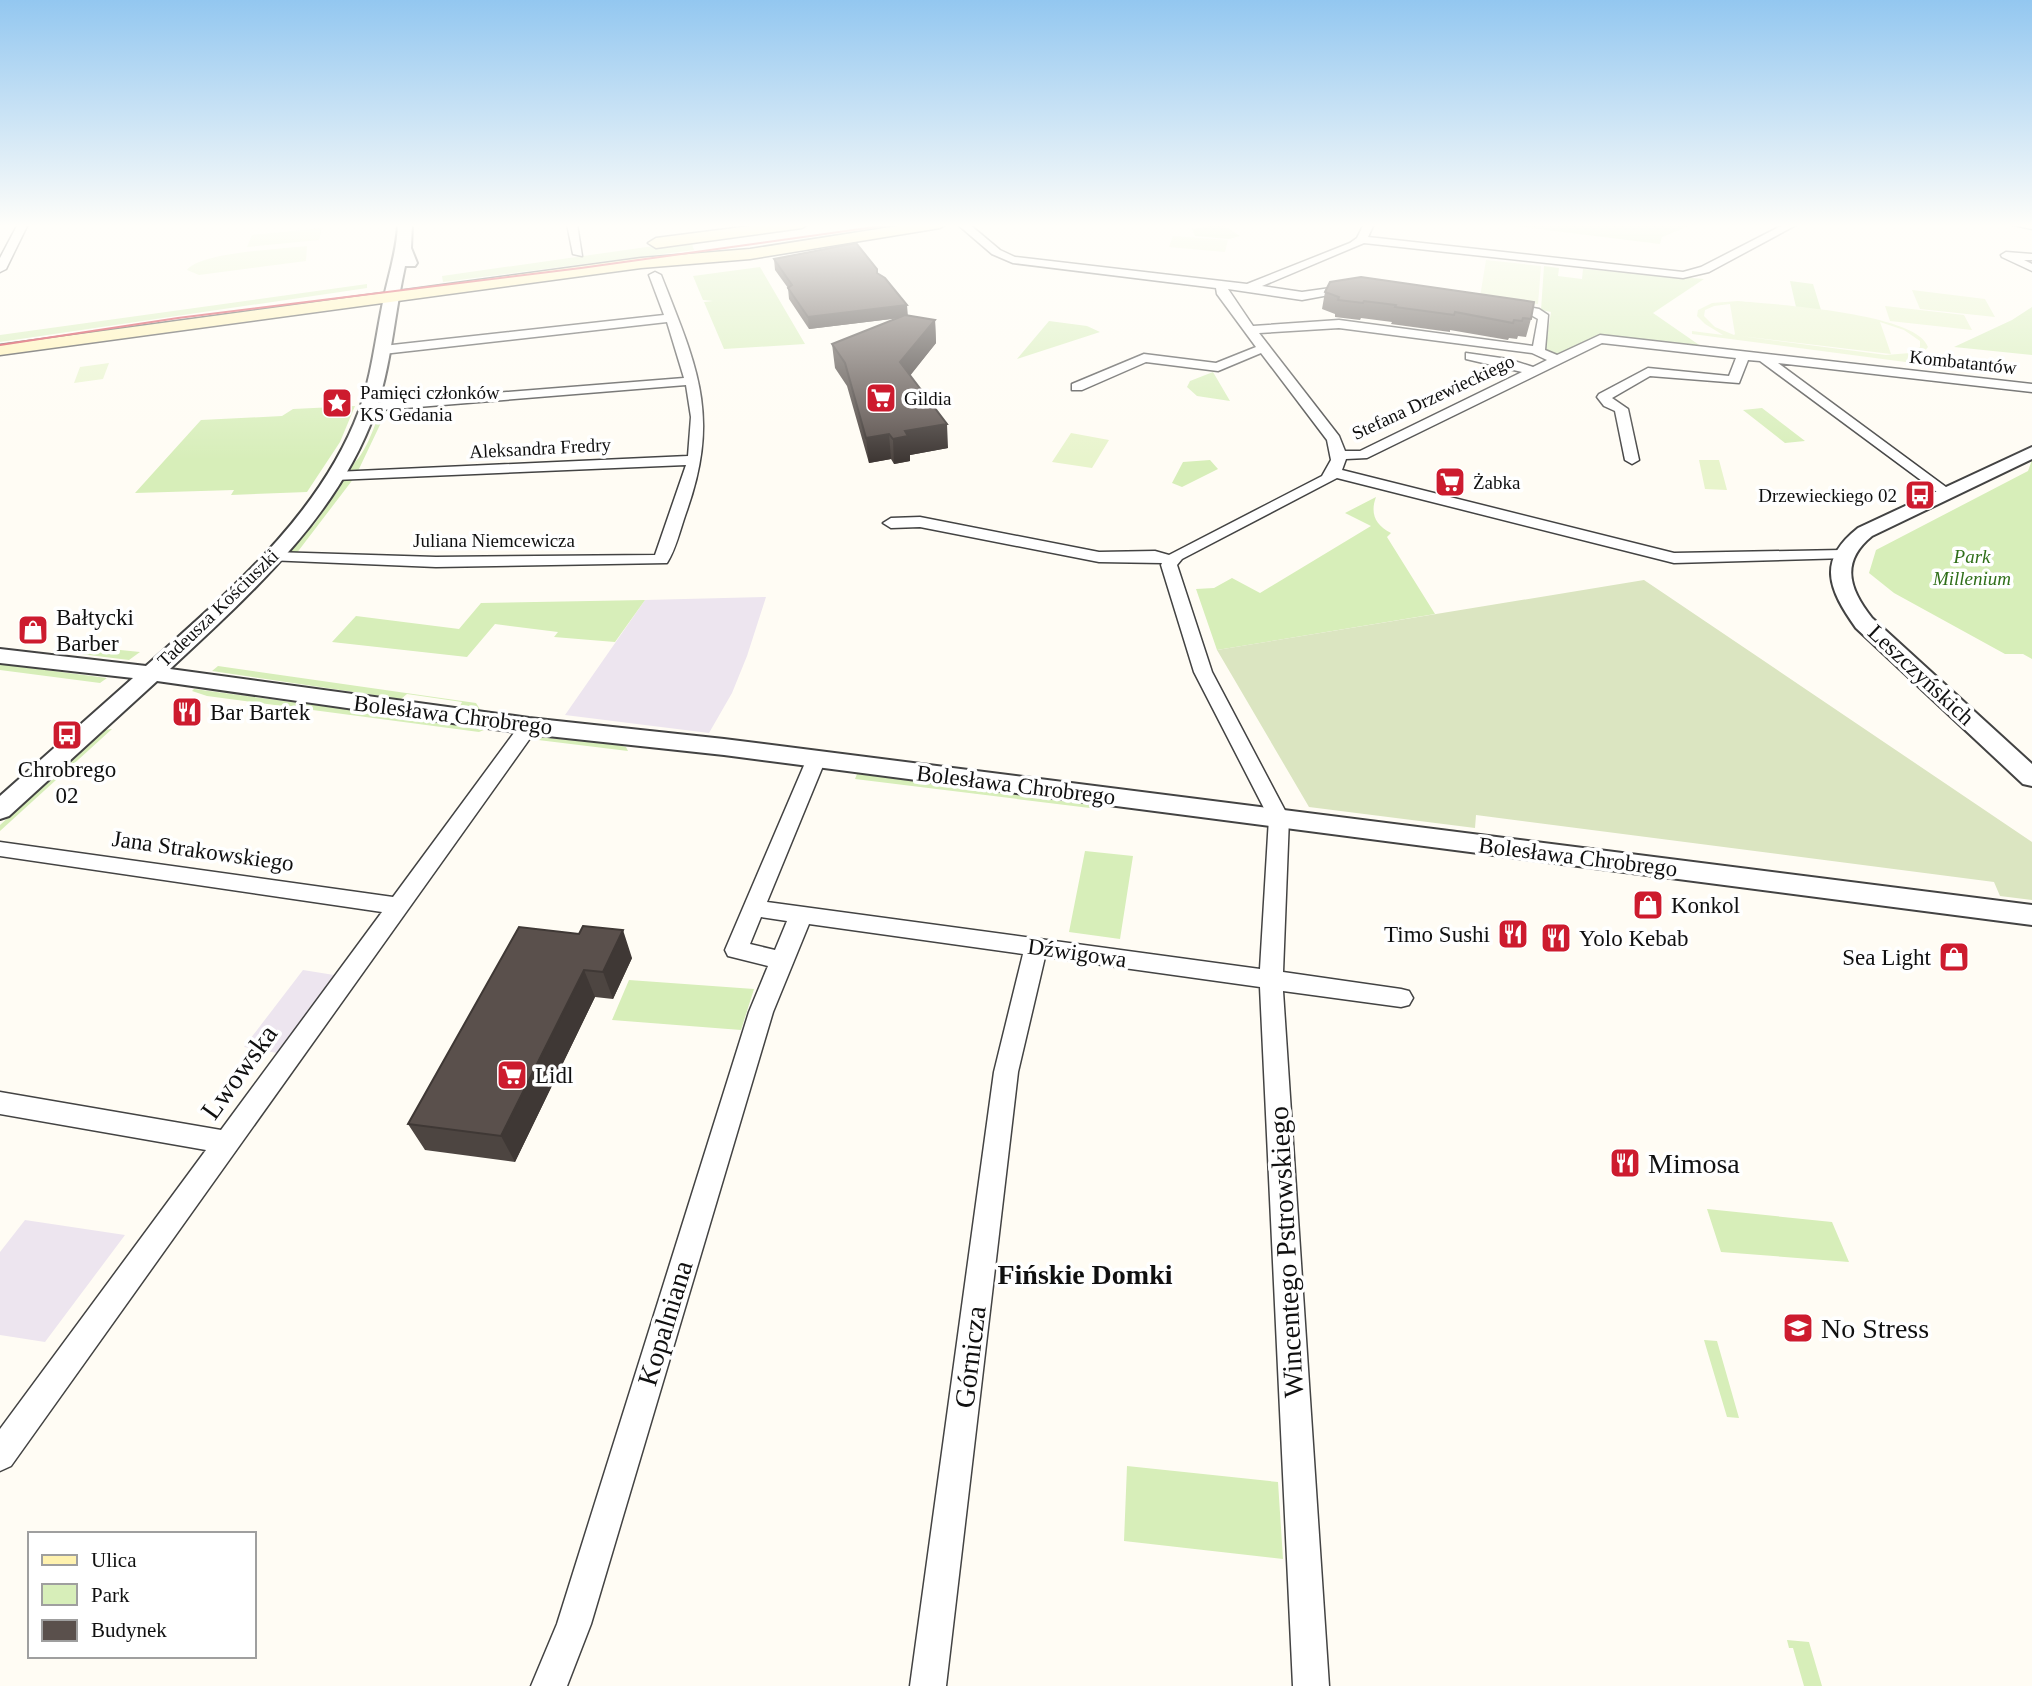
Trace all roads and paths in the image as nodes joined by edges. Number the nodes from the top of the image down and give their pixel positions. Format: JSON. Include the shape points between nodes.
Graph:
{"nodes":[{"id":1,"x":348,"y":303,"type":"edge"},
{"id":2,"x":390,"y":303,"type":"edge"},
{"id":3,"x":402,"y":303,"type":"edge"},
{"id":4,"x":665,"y":303,"type":"edge"},
{"id":5,"x":1230,"y":303,"type":"edge"},
{"id":6,"x":1488,"y":305,"type":"edge"},
{"id":7,"x":670,"y":318,"type":"junction"},
{"id":8,"x":388,"y":324,"type":"junction"},
{"id":9,"x":1320,"y":325,"type":"junction"},
{"id":10,"x":1250,"y":330,"type":"junction"},
{"id":11,"x":1347,"y":339,"type":"dead end"},
{"id":12,"x":1265,"y":348,"type":"junction"},
{"id":13,"x":0,"y":350,"type":"edge"},
{"id":14,"x":383,"y":350,"type":"junction"},
{"id":15,"x":1538,"y":351,"type":"junction"},
{"id":16,"x":1454,"y":354,"type":"dead end"},
{"id":17,"x":1743,"y":356,"type":"junction"},
{"id":18,"x":1557,"y":359,"type":"junction"},
{"id":19,"x":1764,"y":359,"type":"junction"},
{"id":20,"x":1532,"y":371,"type":"junction"},
{"id":21,"x":692,"y":381,"type":"junction"},
{"id":22,"x":1077,"y":387,"type":"dead end"},
{"id":23,"x":2032,"y":388,"type":"edge"},
{"id":24,"x":369,"y":407,"type":"junction"},
{"id":25,"x":2032,"y":452,"type":"edge"},
{"id":26,"x":1339,"y":455,"type":"junction"},
{"id":27,"x":693,"y":460,"type":"junction"},
{"id":28,"x":1632,"y":460,"type":"dead end"},
{"id":29,"x":1335,"y":473,"type":"junction"},
{"id":30,"x":335,"y":476,"type":"junction"},
{"id":31,"x":1945,"y":492,"type":"junction"},
{"id":32,"x":891,"y":523,"type":"dead end"},
{"id":33,"x":1842,"y":555,"type":"junction"},
{"id":34,"x":272,"y":557,"type":"junction"},
{"id":35,"x":1171,"y":560,"type":"junction"},
{"id":36,"x":0,"y":656,"type":"edge"},
{"id":37,"x":151,"y":674,"type":"junction"},
{"id":38,"x":529,"y":726,"type":"junction"},
{"id":39,"x":815,"y":761,"type":"junction"},
{"id":40,"x":2032,"y":778,"type":"edge"},
{"id":41,"x":0,"y":810,"type":"edge"},
{"id":42,"x":1279,"y":818,"type":"junction"},
{"id":43,"x":0,"y":849,"type":"edge"},
{"id":44,"x":397,"y":906,"type":"junction"},
{"id":45,"x":754,"y":908,"type":"junction"},
{"id":46,"x":801,"y":915,"type":"junction"},
{"id":47,"x":2032,"y":915,"type":"edge"},
{"id":48,"x":1036,"y":947,"type":"junction"},
{"id":49,"x":781,"y":960,"type":"junction"},
{"id":50,"x":1271,"y":981,"type":"junction"},
{"id":51,"x":1401,"y":998,"type":"dead end"},
{"id":52,"x":0,"y":1103,"type":"edge"},
{"id":53,"x":227,"y":1142,"type":"junction"},
{"id":54,"x":0,"y":1455,"type":"edge"},
{"id":55,"x":549,"y":1686,"type":"edge"},
{"id":56,"x":928,"y":1686,"type":"edge"},
{"id":57,"x":1311,"y":1686,"type":"edge"}],
"edges":[{"from":1,"to":13,"type":"main road"},
{"from":2,"to":8,"type":"street","name":"Tadeusza Kościuszki"},
{"from":3,"to":8,"type":"street","name":"Tadeusza Kościuszki"},
{"from":4,"to":7,"type":"street"},
{"from":5,"to":10,"type":"street"},
{"from":6,"to":15,"type":"street","via":[[1541,314]]},
{"from":7,"to":14,"type":"street"},
{"from":7,"to":21,"type":"street"},
{"from":8,"to":14,"type":"street","name":"Tadeusza Kościuszki"},
{"from":9,"to":10,"type":"street"},
{"from":9,"to":11,"type":"street","via":[[1328,334]]},
{"from":9,"to":15,"type":"street"},
{"from":10,"to":12,"type":"street"},
{"from":12,"to":22,"type":"street","via":[[1219,367],[1144,358]]},
{"from":12,"to":26,"type":"street","via":[[1334,439]]},
{"from":14,"to":24,"type":"street","name":"Tadeusza Kościuszki"},
{"from":15,"to":18,"type":"street"},
{"from":16,"to":20,"type":"street"},
{"from":17,"to":18,"type":"street","name":"Stefana Drzewieckiego","via":[[1600,339]]},
{"from":17,"to":19,"type":"street","name":"Stefana Drzewieckiego"},
{"from":17,"to":28,"type":"street","via":[[1734,380],[1648,372],[1604,397],[1621,409]]},
{"from":18,"to":20,"type":"street","name":"Stefana Drzewieckiego"},
{"from":19,"to":23,"type":"street","name":"Kombatantów"},
{"from":19,"to":31,"type":"street","name":"Stefana Drzewieckiego"},
{"from":20,"to":26,"type":"street","name":"Stefana Drzewieckiego","via":[[1362,455]]},
{"from":21,"to":24,"type":"street"},
{"from":21,"to":27,"type":"street","via":[[698,422]]},
{"from":24,"to":30,"type":"street","name":"Tadeusza Kościuszki"},
{"from":25,"to":31,"type":"street"},
{"from":26,"to":29,"type":"street"},
{"from":27,"to":30,"type":"street","name":"Aleksandra Fredry"},
{"from":27,"to":34,"type":"street","name":"Juliana Niemcewicza","via":[[661,560],[436,562]]},
{"from":29,"to":33,"type":"street","name":"Stefana Drzewieckiego","via":[[1674,558]]},
{"from":29,"to":35,"type":"street"},
{"from":30,"to":34,"type":"street","name":"Tadeusza Kościuszki"},
{"from":31,"to":33,"type":"street","via":[[1865,532]]},
{"from":32,"to":35,"type":"street","via":[[920,522],[1099,557]]},
{"from":33,"to":40,"type":"street","name":"Leszczyńskich","via":[[1842,584],[1864,623]]},
{"from":34,"to":37,"type":"street","name":"Tadeusza Kościuszki"},
{"from":35,"to":42,"type":"street","via":[[1203,672]]},
{"from":36,"to":37,"type":"street","name":"Bolesława Chrobrego"},
{"from":37,"to":38,"type":"street","name":"Bolesława Chrobrego"},
{"from":37,"to":41,"type":"street","name":"Tadeusza Kościuszki"},
{"from":38,"to":39,"type":"street","name":"Bolesława Chrobrego"},
{"from":38,"to":44,"type":"street","name":"Lwowska"},
{"from":39,"to":42,"type":"street","name":"Bolesława Chrobrego"},
{"from":39,"to":45,"type":"street"},
{"from":42,"to":47,"type":"street","name":"Bolesława Chrobrego"},
{"from":42,"to":50,"type":"street","name":"Wincentego Pstrowskiego"},
{"from":43,"to":44,"type":"street","name":"Jana Strakowskiego"},
{"from":44,"to":53,"type":"street","name":"Lwowska"},
{"from":45,"to":46,"type":"street","name":"Dźwigowa"},
{"from":45,"to":49,"type":"street","via":[[736,950]]},
{"from":46,"to":48,"type":"street","name":"Dźwigowa"},
{"from":46,"to":49,"type":"street","name":"Kopalniana"},
{"from":48,"to":50,"type":"street","name":"Dźwigowa"},
{"from":48,"to":56,"type":"street","name":"Górnicza","via":[[1006,1072]]},
{"from":49,"to":55,"type":"street","name":"Kopalniana","via":[[761,1012],[574,1624]]},
{"from":50,"to":51,"type":"street","name":"Dźwigowa"},
{"from":50,"to":57,"type":"street","name":"Wincentego Pstrowskiego"},
{"from":52,"to":53,"type":"street"},
{"from":53,"to":54,"type":"street","name":"Lwowska"}]}
